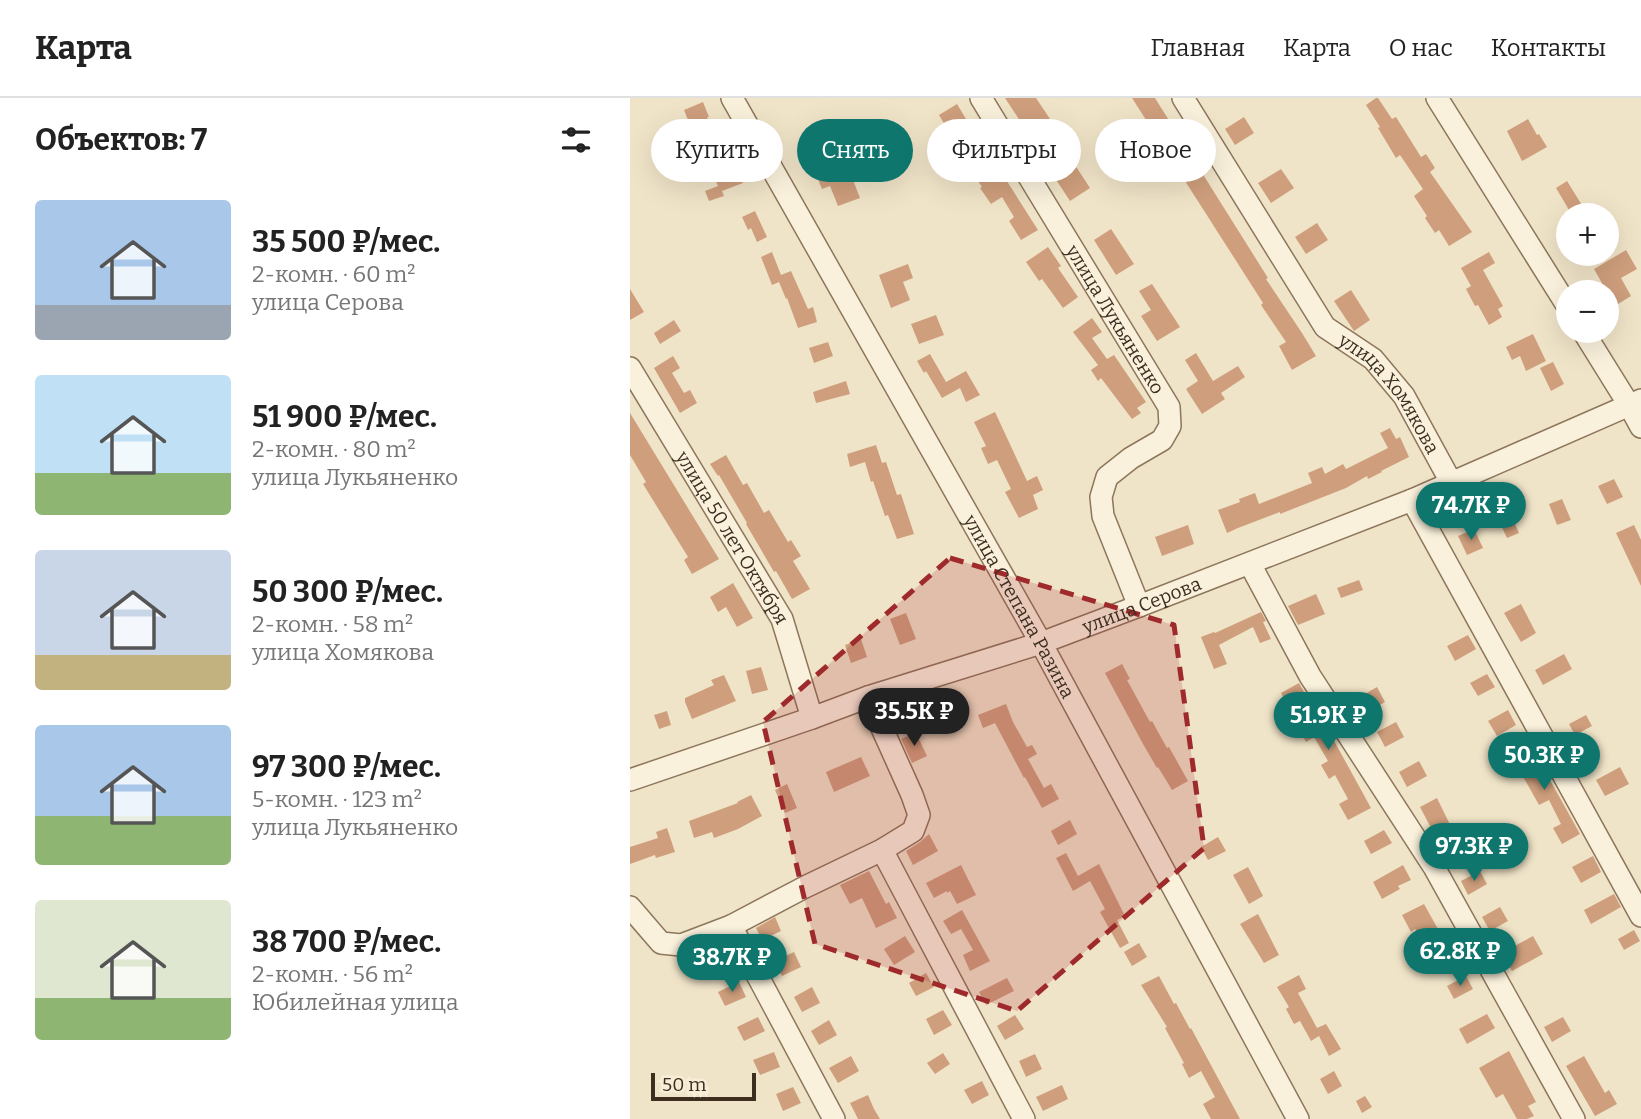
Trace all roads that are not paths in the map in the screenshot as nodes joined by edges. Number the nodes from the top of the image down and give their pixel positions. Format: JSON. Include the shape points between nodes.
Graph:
{"nodes":[{"id":1,"x":733,"y":98,"type":"edge"},
{"id":2,"x":981,"y":98,"type":"edge"},
{"id":3,"x":1183,"y":98,"type":"edge"},
{"id":4,"x":1437,"y":98,"type":"edge"},
{"id":5,"x":1556,"y":288,"type":"edge"},
{"id":6,"x":1592,"y":343,"type":"edge"},
{"id":7,"x":630,"y":368,"type":"edge"},
{"id":8,"x":1635,"y":402,"type":"edge"},
{"id":9,"x":1641,"y":427,"type":"edge"},
{"id":10,"x":1452,"y":484,"type":"junction"},
{"id":11,"x":1412,"y":500,"type":"junction"},
{"id":12,"x":1250,"y":564,"type":"junction"},
{"id":13,"x":1139,"y":606,"type":"junction"},
{"id":14,"x":1041,"y":643,"type":"junction"},
{"id":15,"x":868,"y":696,"type":"junction"},
{"id":16,"x":812,"y":718,"type":"junction"},
{"id":17,"x":632,"y":775,"type":"edge"},
{"id":18,"x":882,"y":850,"type":"junction"},
{"id":19,"x":630,"y":907,"type":"edge"},
{"id":20,"x":1641,"y":915,"type":"edge"},
{"id":21,"x":731,"y":926,"type":"junction"},
{"id":22,"x":834,"y":1119,"type":"edge"},
{"id":23,"x":1024,"y":1119,"type":"edge"},
{"id":24,"x":1298,"y":1119,"type":"edge"},
{"id":25,"x":1574,"y":1119,"type":"edge"}],
"edges":[{"from":1,"to":14,"type":"street","name":"улица Степана Разина"},
{"from":2,"to":13,"type":"street","name":"улица Лукьяненко","via":[[1168,407],[1170,426],[1162,440],[1107,477],[1101,497],[1103,516]]},
{"from":3,"to":10,"type":"street","name":"улица Хомякова","via":[[1325,327],[1373,359],[1404,396]]},
{"from":4,"to":5,"type":"street"},
{"from":6,"to":8,"type":"street"},
{"from":7,"to":16,"type":"street","name":"улица 50 лет Октября","via":[[782,619]]},
{"from":8,"to":9,"type":"street"},
{"from":8,"to":10,"type":"street","name":"улица Серова"},
{"from":10,"to":11,"type":"street","name":"улица Серова"},
{"from":11,"to":12,"type":"street","name":"улица Серова"},
{"from":11,"to":20,"type":"street"},
{"from":12,"to":13,"type":"street","name":"улица Серова"},
{"from":12,"to":25,"type":"street","via":[[1310,676],[1434,867]]},
{"from":13,"to":14,"type":"street","name":"улица Серова"},
{"from":14,"to":15,"type":"street","name":"улица Серова"},
{"from":14,"to":24,"type":"street","name":"улица Степана Разина"},
{"from":15,"to":16,"type":"street","name":"улица Серова"},
{"from":15,"to":18,"type":"street","via":[[919,815],[913,831]]},
{"from":16,"to":17,"type":"street","name":"улица Серова"},
{"from":18,"to":21,"type":"street"},
{"from":18,"to":23,"type":"street"},
{"from":19,"to":21,"type":"street","via":[[661,943],[681,945]]},
{"from":21,"to":22,"type":"street"}]}
